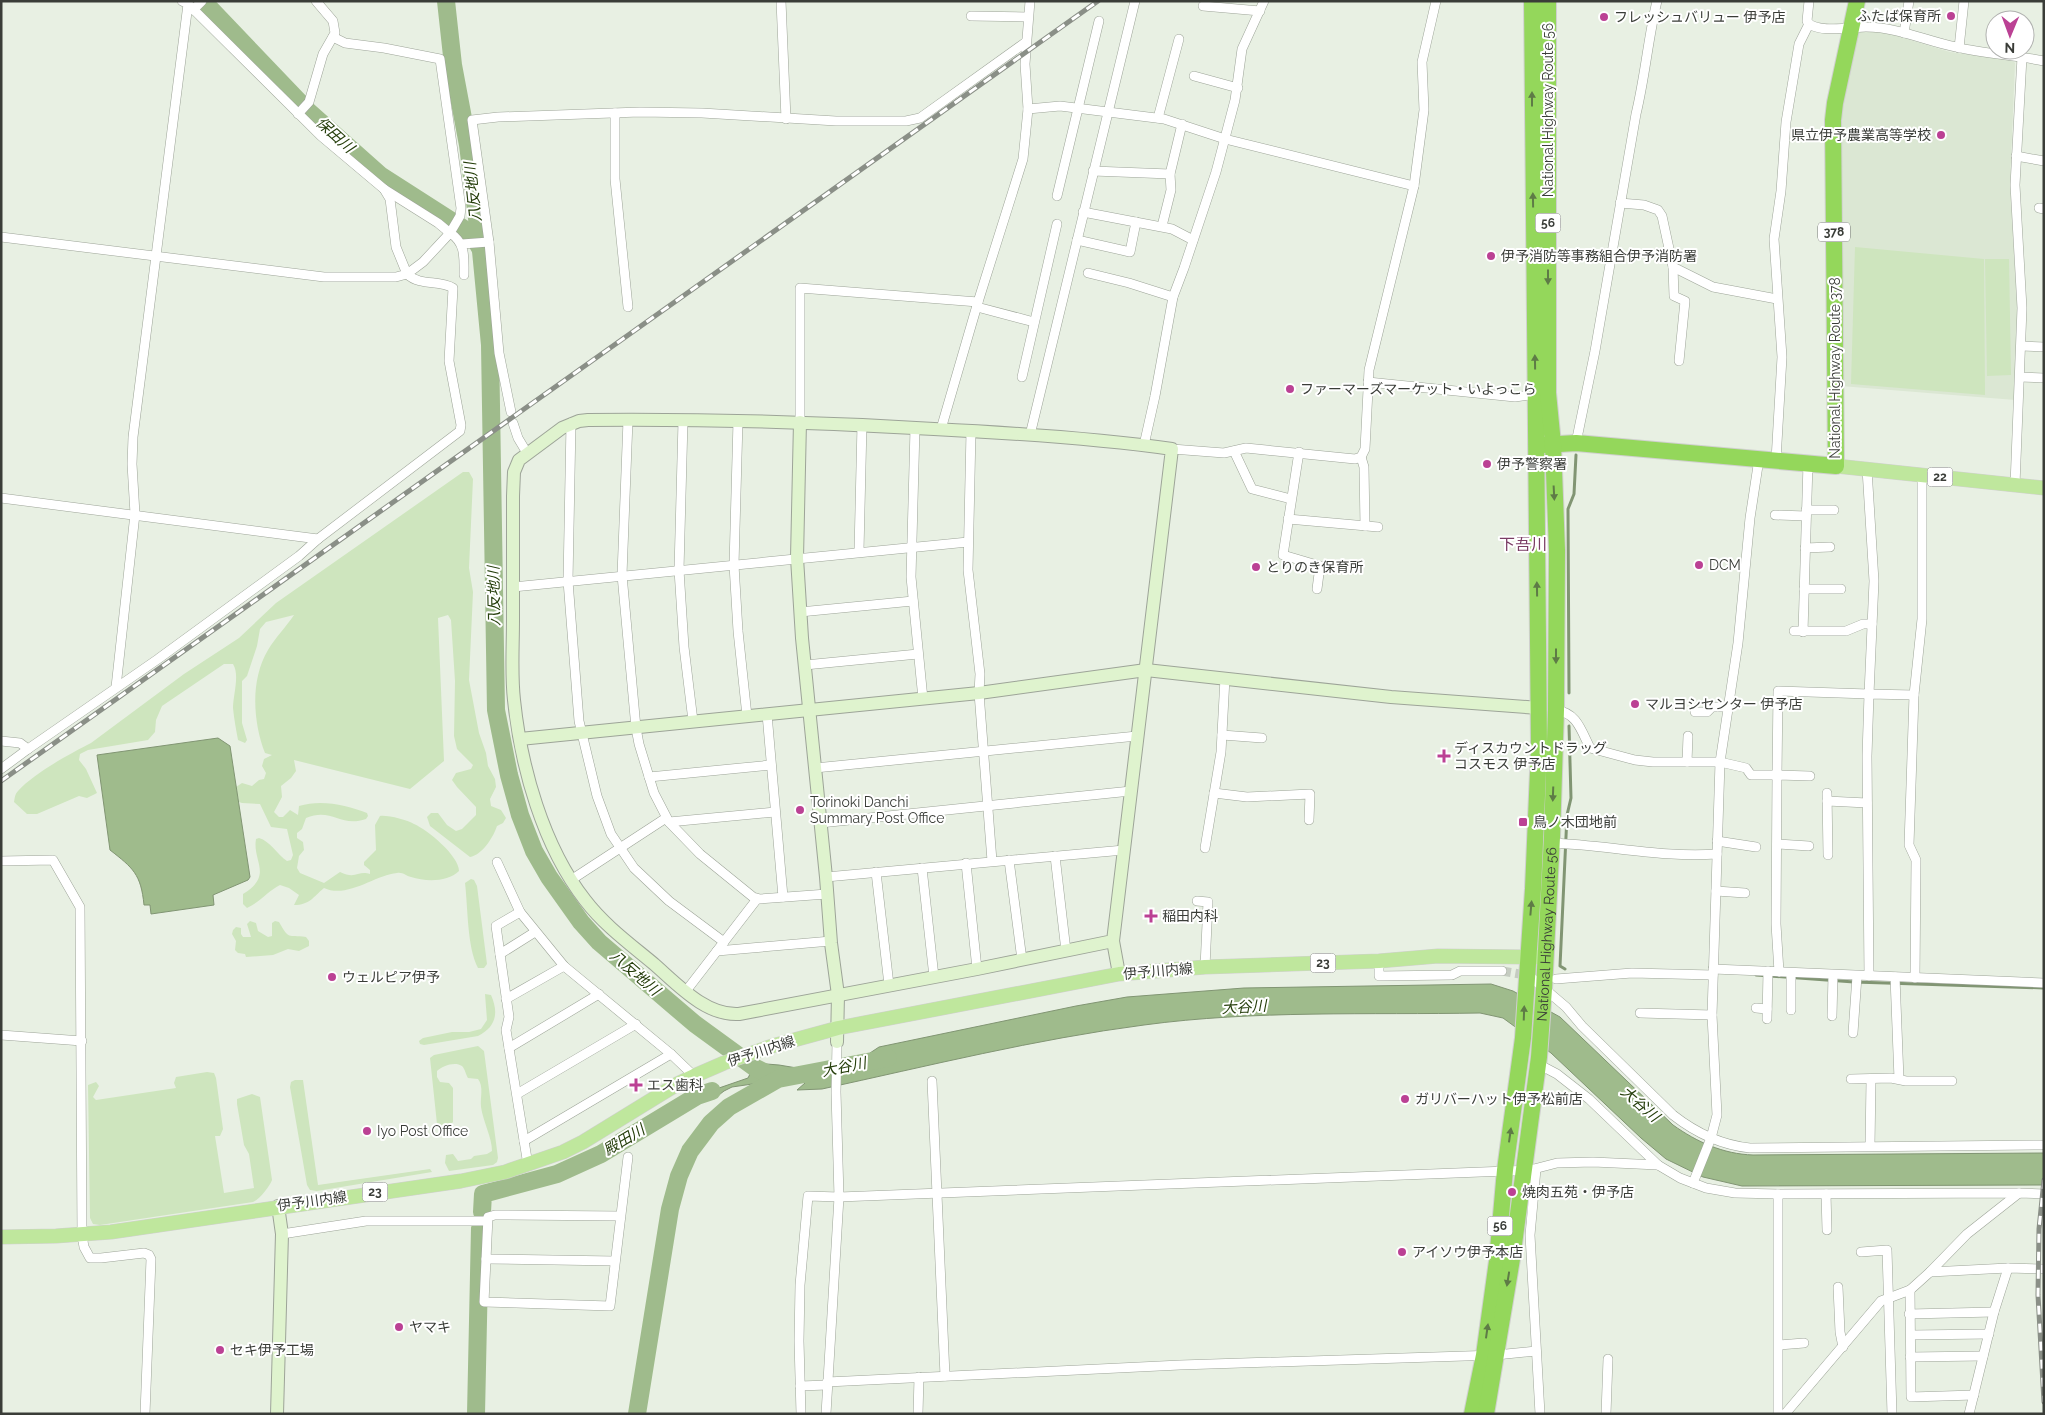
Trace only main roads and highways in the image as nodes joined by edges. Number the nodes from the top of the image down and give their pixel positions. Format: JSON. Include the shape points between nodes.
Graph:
{"nodes":[{"id":1,"x":1532,"y":1,"type":"edge"},
{"id":2,"x":1548,"y":1,"type":"edge"},
{"id":3,"x":1857,"y":1,"type":"edge"},
{"id":4,"x":1542,"y":394,"type":"junction"},
{"id":5,"x":1553,"y":444,"type":"junction"},
{"id":6,"x":1536,"y":446,"type":"junction"},
{"id":7,"x":1836,"y":466,"type":"junction"},
{"id":8,"x":2044,"y":488,"type":"edge"},
{"id":9,"x":1539,"y":708,"type":"junction"},
{"id":10,"x":1556,"y":710,"type":"junction"},
{"id":11,"x":1528,"y":957,"type":"junction"},
{"id":12,"x":1546,"y":957,"type":"junction"},
{"id":13,"x":1,"y":1237,"type":"edge"},
{"id":14,"x":1490,"y":1355,"type":"junction"},
{"id":15,"x":1472,"y":1414,"type":"edge"},
{"id":16,"x":1486,"y":1414,"type":"edge"}],
"edges":[{"from":4,"to":1,"type":"highway","name":"National Highway Route 56","number":"56","one_way":true},
{"from":2,"to":4,"type":"highway","name":"National Highway Route 56","number":"56","one_way":true},
{"from":3,"to":7,"type":"highway","name":"National Highway Route 378","number":"378","via":[[1833,120]]},
{"from":4,"to":5,"type":"highway","name":"National Highway Route 56","number":"56"},
{"from":4,"to":6,"type":"highway","name":"National Highway Route 56","number":"56"},
{"from":5,"to":6,"type":"highway","name":"National Highway Route 378"},
{"from":5,"to":7,"type":"highway","name":"National Highway Route 378","via":[[1576,443]]},
{"from":5,"to":10,"type":"highway","name":"National Highway Route 56","number":"56","one_way":true},
{"from":9,"to":6,"type":"highway","name":"National Highway Route 56","number":"56","one_way":true},
{"from":7,"to":8,"type":"main road","number":"22"},
{"from":9,"to":10,"type":"highway"},
{"from":11,"to":9,"type":"highway","name":"National Highway Route 56","number":"56","one_way":true},
{"from":10,"to":12,"type":"highway","name":"National Highway Route 56","number":"56","one_way":true},
{"from":11,"to":12,"type":"main road","name":"伊予川内線","number":"23"},
{"from":11,"to":13,"type":"main road","name":"伊予川内線","number":"23","via":[[1438,956],[1119,974],[838,1035],[772,1046],[694,1076],[563,1152],[505,1172],[82,1235]]},
{"from":14,"to":11,"type":"highway","name":"National Highway Route 56","number":"56","one_way":true,"via":[[1505,1170],[1523,1038]]},
{"from":12,"to":14,"type":"highway","name":"National Highway Route 56","number":"56","one_way":true,"via":[[1548,989],[1529,1169]]},
{"from":14,"to":15,"type":"highway","name":"National Highway Route 56","number":"56"},
{"from":14,"to":16,"type":"highway","name":"National Highway Route 56","number":"56"}]}
